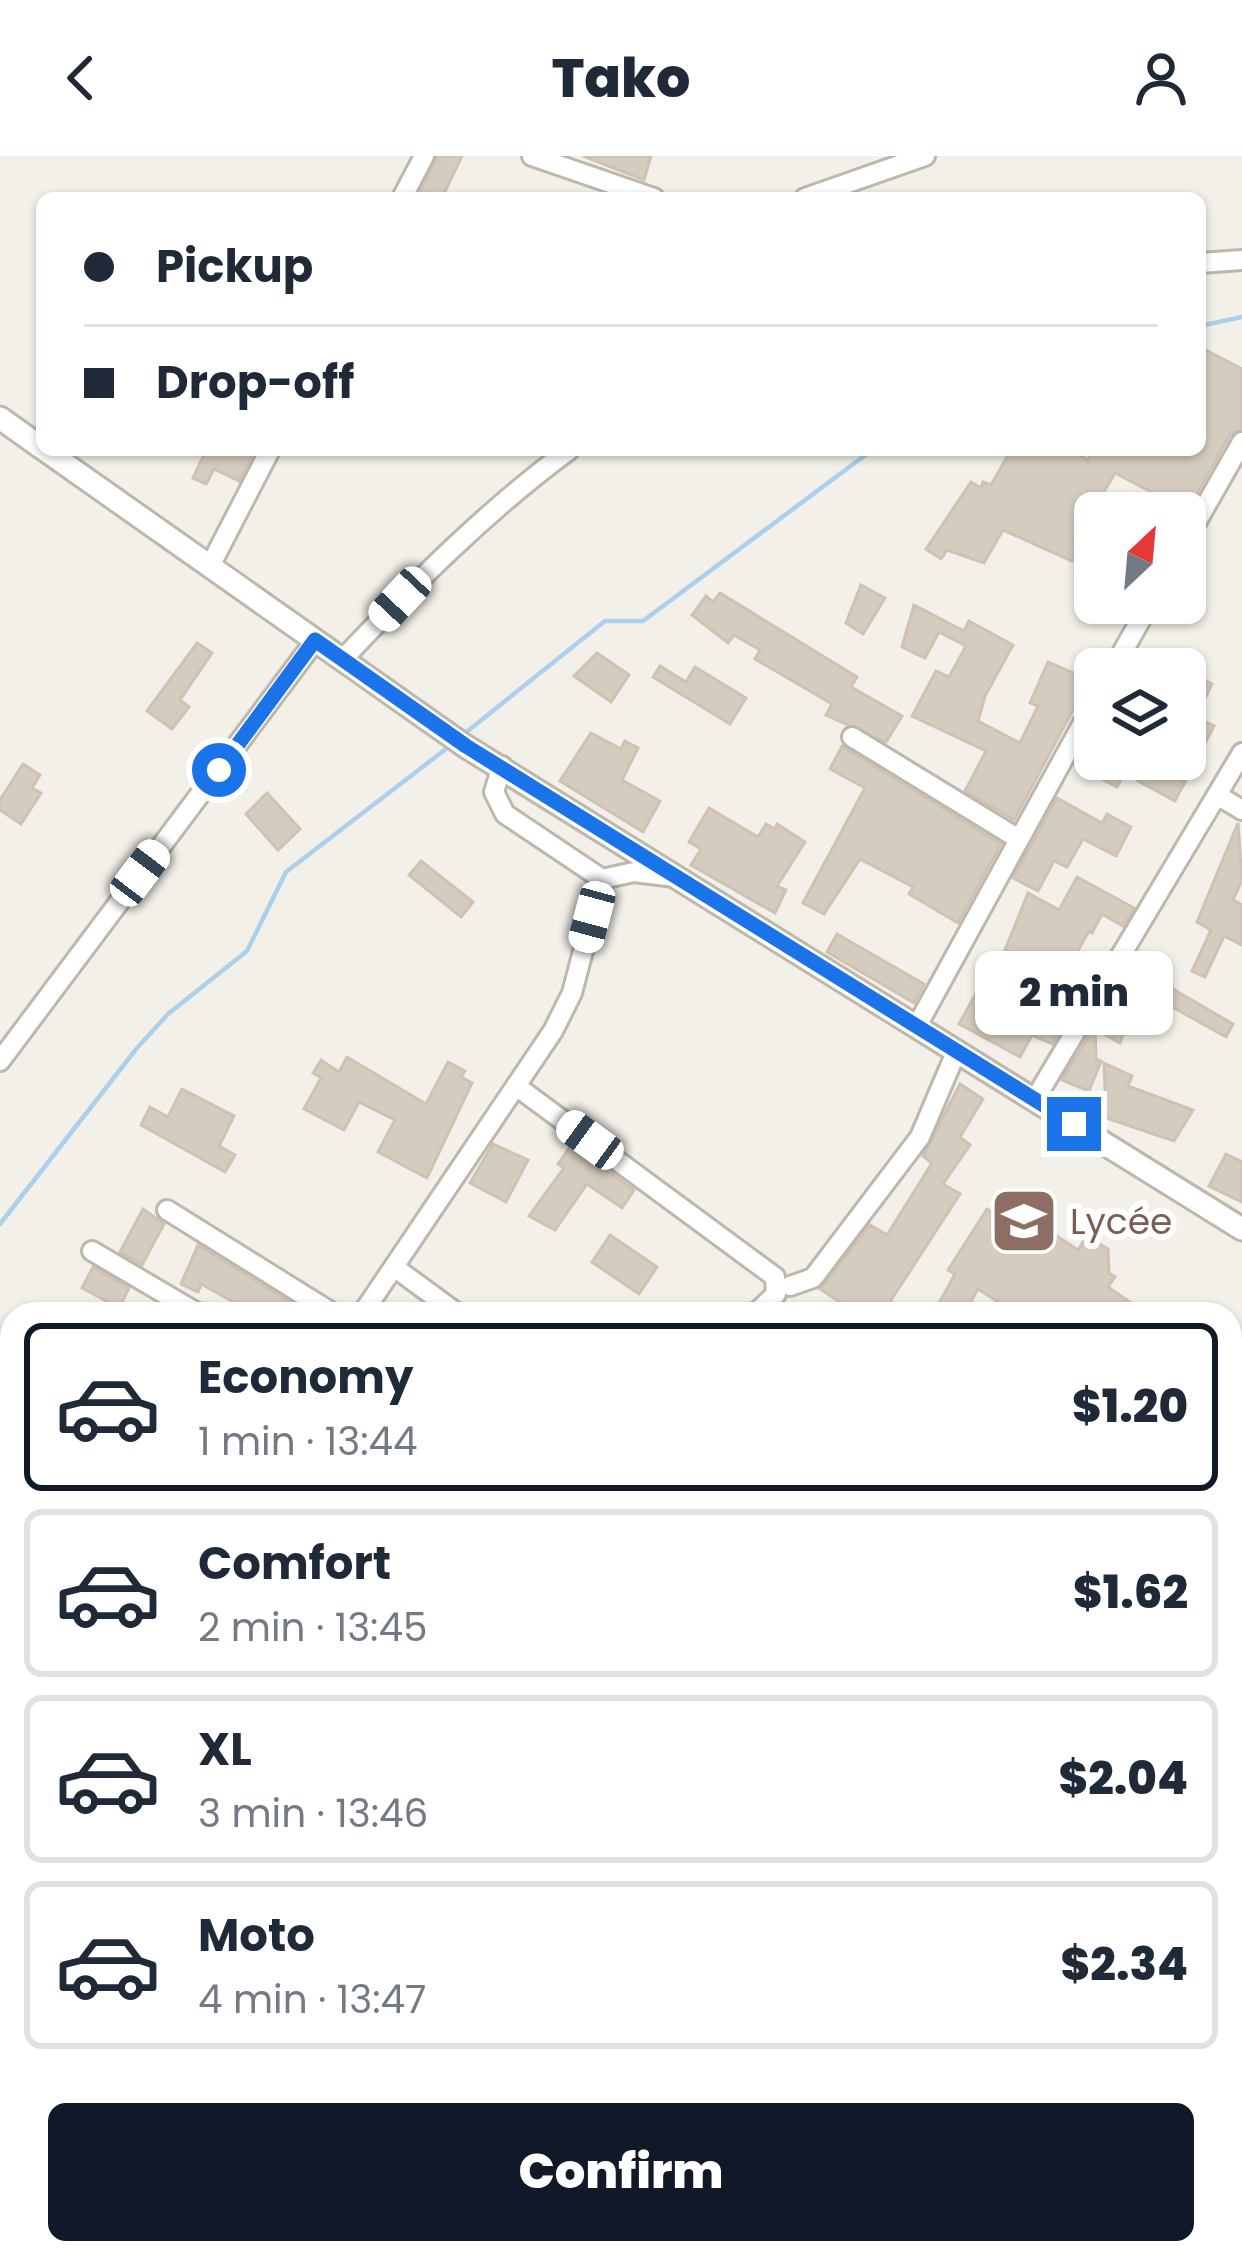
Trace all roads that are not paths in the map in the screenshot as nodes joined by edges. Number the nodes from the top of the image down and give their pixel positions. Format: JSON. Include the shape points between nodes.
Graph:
{"nodes":[{"id":1,"x":424,"y":156,"type":"edge"},
{"id":2,"x":532,"y":156,"type":"edge"},
{"id":3,"x":925,"y":156,"type":"edge"},
{"id":4,"x":405,"y":192,"type":"edge"},
{"id":5,"x":637,"y":192,"type":"edge"},
{"id":6,"x":822,"y":192,"type":"edge"},
{"id":7,"x":1242,"y":260,"type":"edge"},
{"id":8,"x":1206,"y":263,"type":"edge"},
{"id":9,"x":0,"y":418,"type":"edge"},
{"id":10,"x":1242,"y":442,"type":"edge"},
{"id":11,"x":36,"y":443,"type":"edge"},
{"id":12,"x":54,"y":456,"type":"edge"},
{"id":13,"x":267,"y":456,"type":"edge"},
{"id":14,"x":560,"y":456,"type":"edge"},
{"id":15,"x":1206,"y":505,"type":"edge"},
{"id":16,"x":210,"y":566,"type":"junction"},
{"id":17,"x":315,"y":640,"type":"junction"},
{"id":18,"x":342,"y":660,"type":"junction"},
{"id":19,"x":852,"y":737,"type":"dead end"},
{"id":20,"x":1074,"y":737,"type":"edge"},
{"id":21,"x":1242,"y":754,"type":"edge"},
{"id":22,"x":502,"y":766,"type":"junction"},
{"id":23,"x":1217,"y":796,"type":"junction"},
{"id":24,"x":1242,"y":810,"type":"edge"},
{"id":25,"x":1017,"y":838,"type":"junction"},
{"id":26,"x":602,"y":879,"type":"junction"},
{"id":27,"x":686,"y":879,"type":"junction"},
{"id":28,"x":918,"y":1024,"type":"junction"},
{"id":29,"x":957,"y":1050,"type":"junction"},
{"id":30,"x":0,"y":1061,"type":"edge"},
{"id":31,"x":516,"y":1086,"type":"junction"},
{"id":32,"x":1035,"y":1099,"type":"junction"},
{"id":33,"x":166,"y":1210,"type":"dead end"},
{"id":34,"x":1242,"y":1228,"type":"edge"},
{"id":35,"x":92,"y":1251,"type":"dead end"},
{"id":36,"x":394,"y":1267,"type":"junction"},
{"id":37,"x":790,"y":1286,"type":"dead end"},
{"id":38,"x":179,"y":1302,"type":"edge"},
{"id":39,"x":315,"y":1302,"type":"edge"},
{"id":40,"x":370,"y":1302,"type":"edge"},
{"id":41,"x":442,"y":1302,"type":"edge"},
{"id":42,"x":768,"y":1302,"type":"edge"}],
"edges":[{"from":1,"to":4,"type":"street"},
{"from":2,"to":5,"type":"street"},
{"from":3,"to":6,"type":"street"},
{"from":7,"to":8,"type":"street"},
{"from":9,"to":11,"type":"street"},
{"from":10,"to":15,"type":"street"},
{"from":12,"to":16,"type":"street"},
{"from":13,"to":16,"type":"street"},
{"from":14,"to":18,"type":"street","via":[[428,568]]},
{"from":16,"to":17,"type":"street"},
{"from":17,"to":18,"type":"street"},
{"from":17,"to":30,"type":"street"},
{"from":18,"to":22,"type":"street"},
{"from":19,"to":25,"type":"street"},
{"from":20,"to":25,"type":"street"},
{"from":21,"to":23,"type":"street"},
{"from":22,"to":26,"type":"street","via":[[494,792],[505,814]]},
{"from":22,"to":27,"type":"street"},
{"from":23,"to":24,"type":"street"},
{"from":23,"to":32,"type":"street"},
{"from":25,"to":28,"type":"street"},
{"from":26,"to":27,"type":"street","via":[[634,872]]},
{"from":26,"to":31,"type":"street","via":[[572,993]]},
{"from":27,"to":28,"type":"street"},
{"from":28,"to":29,"type":"street"},
{"from":29,"to":32,"type":"street"},
{"from":29,"to":37,"type":"street","via":[[920,1137],[813,1278]]},
{"from":31,"to":36,"type":"street"},
{"from":31,"to":42,"type":"street","via":[[775,1277]]},
{"from":32,"to":34,"type":"street"},
{"from":33,"to":39,"type":"street"},
{"from":35,"to":38,"type":"street"},
{"from":36,"to":40,"type":"street"},
{"from":36,"to":41,"type":"street"}]}
